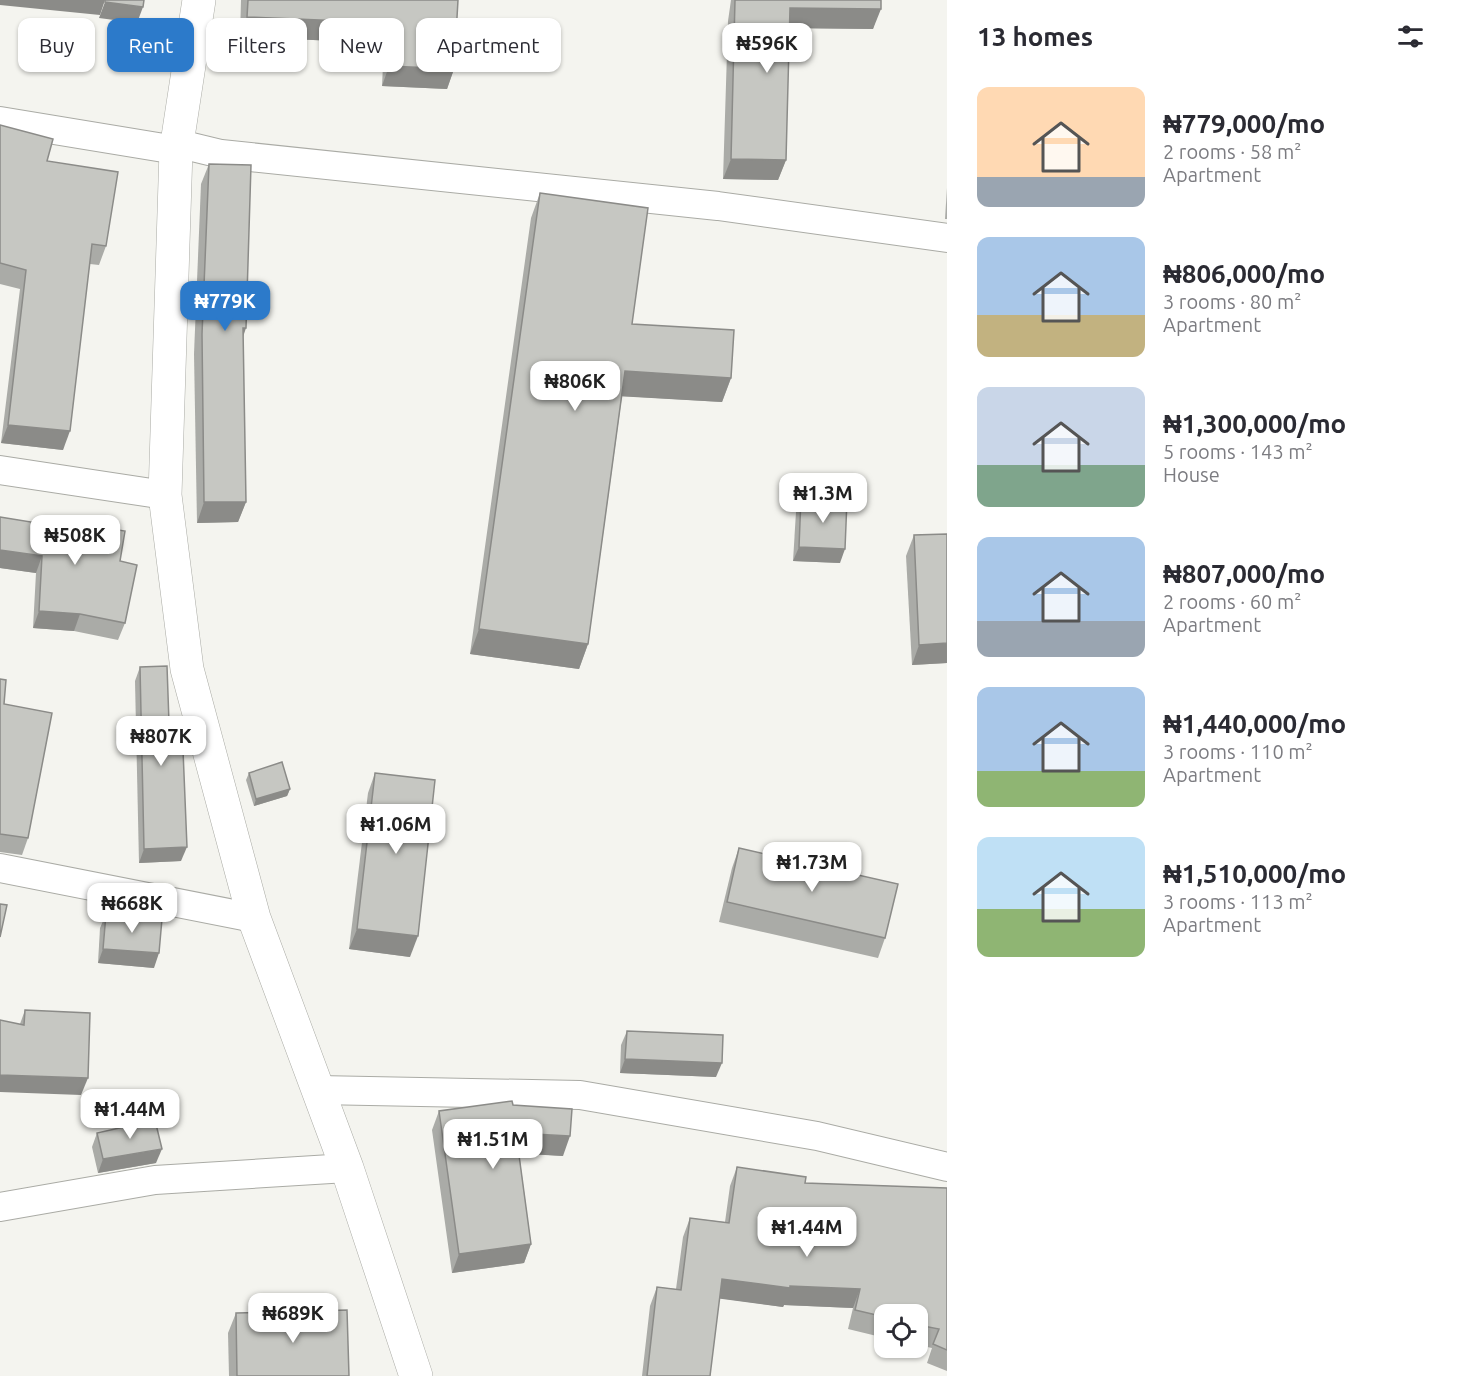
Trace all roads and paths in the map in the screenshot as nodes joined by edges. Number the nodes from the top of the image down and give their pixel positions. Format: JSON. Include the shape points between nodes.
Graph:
{"nodes":[{"id":1,"x":199,"y":0,"type":"edge"},
{"id":2,"x":0,"y":121,"type":"edge"},
{"id":3,"x":176,"y":150,"type":"junction"},
{"id":4,"x":947,"y":238,"type":"edge"},
{"id":5,"x":0,"y":470,"type":"edge"},
{"id":6,"x":165,"y":495,"type":"junction"},
{"id":7,"x":0,"y":868,"type":"edge"},
{"id":8,"x":254,"y":918,"type":"junction"},
{"id":9,"x":318,"y":1090,"type":"junction"},
{"id":10,"x":947,"y":1167,"type":"edge"},
{"id":11,"x":347,"y":1168,"type":"junction"},
{"id":12,"x":0,"y":1207,"type":"edge"},
{"id":13,"x":416,"y":1376,"type":"edge"}],
"edges":[{"from":1,"to":3,"type":"street"},
{"from":2,"to":3,"type":"street"},
{"from":3,"to":4,"type":"street","via":[[188,146],[221,154],[718,206]]},
{"from":3,"to":6,"type":"street"},
{"from":5,"to":6,"type":"street"},
{"from":6,"to":8,"type":"street","via":[[187,669]]},
{"from":7,"to":8,"type":"street"},
{"from":8,"to":9,"type":"street"},
{"from":9,"to":10,"type":"street","via":[[580,1095],[817,1136]]},
{"from":9,"to":11,"type":"street"},
{"from":11,"to":12,"type":"street","via":[[155,1180]]},
{"from":11,"to":13,"type":"street"}]}
